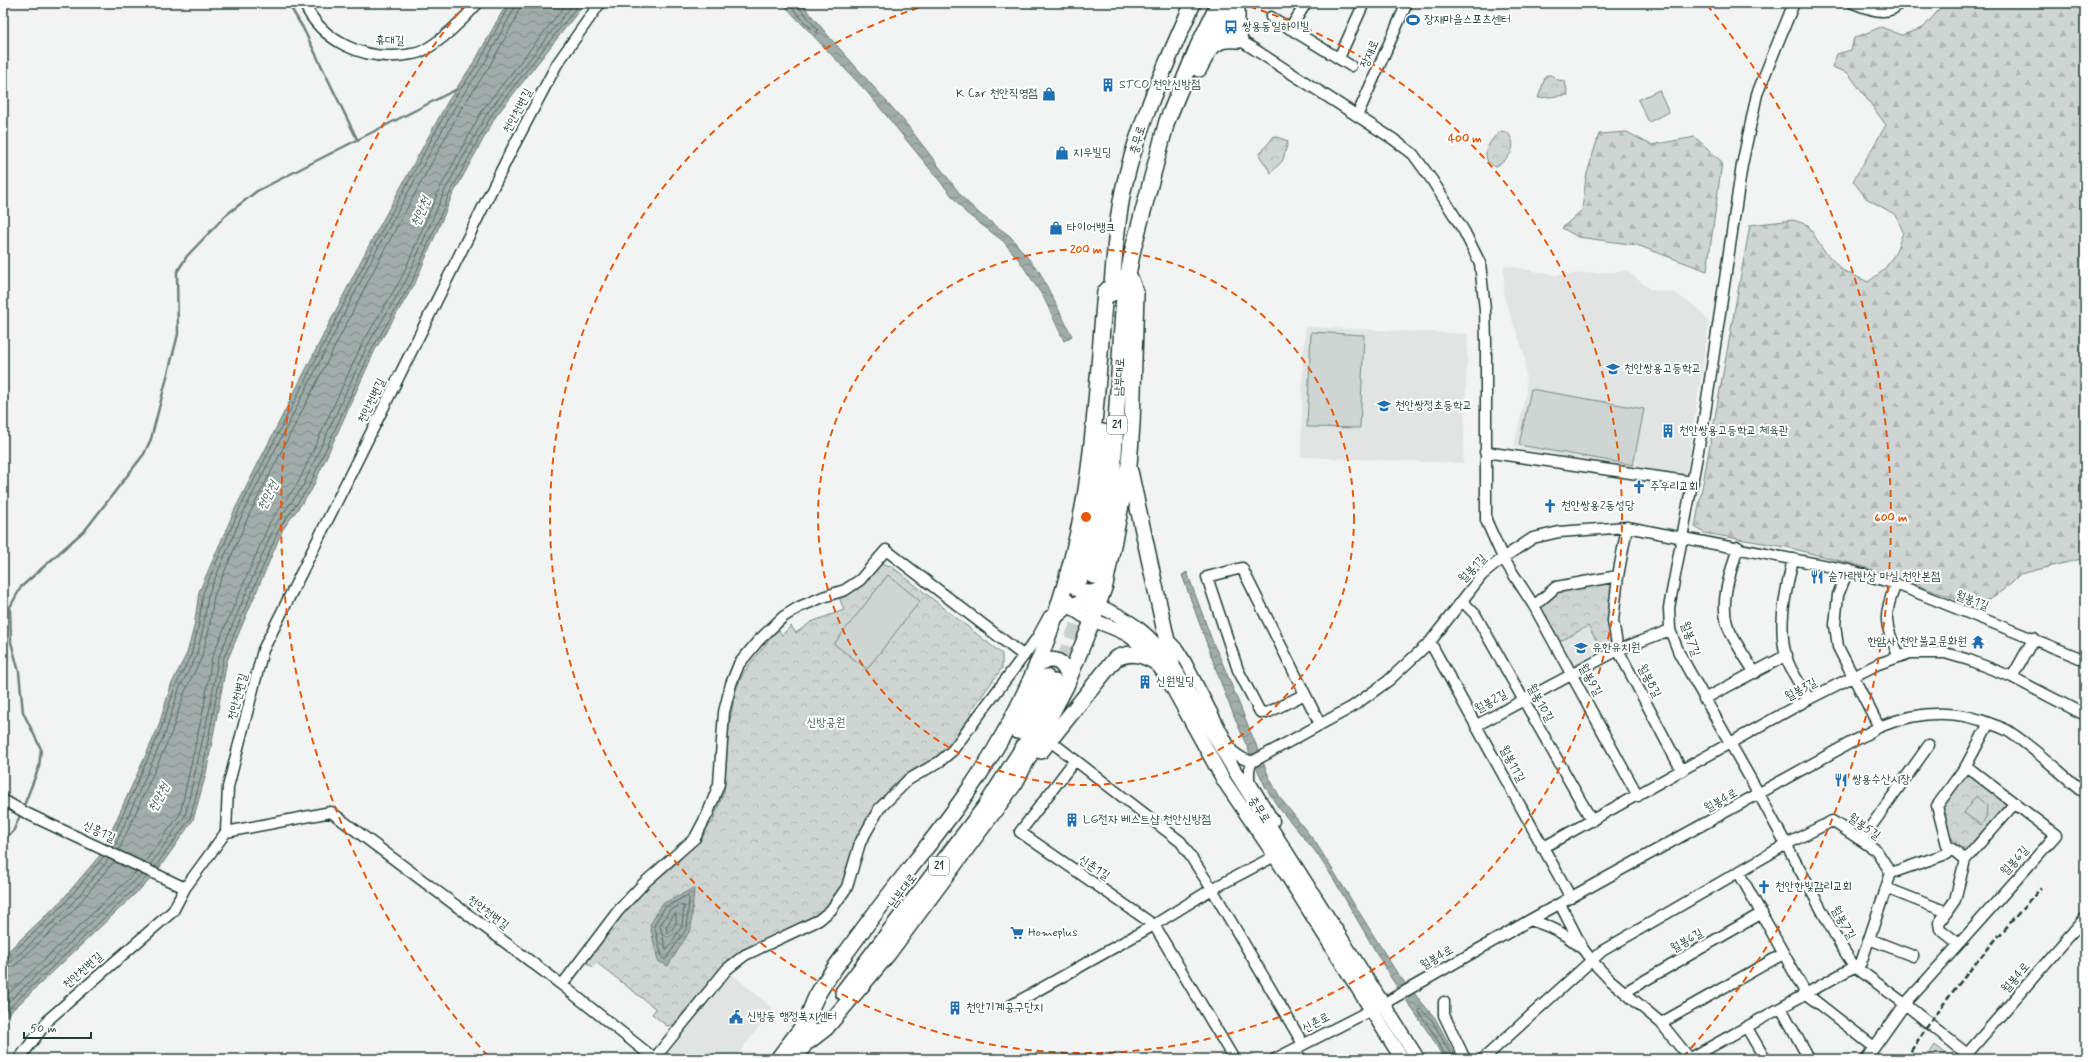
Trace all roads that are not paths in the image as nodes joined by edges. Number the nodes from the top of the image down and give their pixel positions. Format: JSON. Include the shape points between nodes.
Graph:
{"nodes":[{"id":1,"x":304,"y":3,"type":"edge"},
{"id":2,"x":478,"y":3,"type":"edge"},
{"id":3,"x":600,"y":3,"type":"edge"},
{"id":4,"x":1193,"y":3,"type":"edge"},
{"id":5,"x":1233,"y":3,"type":"edge"},
{"id":6,"x":1237,"y":3,"type":"edge"},
{"id":7,"x":1306,"y":3,"type":"edge"},
{"id":8,"x":1364,"y":3,"type":"edge"},
{"id":9,"x":1406,"y":3,"type":"edge"},
{"id":10,"x":1794,"y":3,"type":"edge"},
{"id":11,"x":1853,"y":3,"type":"edge"},
{"id":12,"x":1899,"y":3,"type":"edge"},
{"id":13,"x":1216,"y":9,"type":"edge"},
{"id":14,"x":1271,"y":17,"type":"dead end"},
{"id":15,"x":1290,"y":29,"type":"junction"},
{"id":16,"x":1240,"y":40,"type":"junction"},
{"id":17,"x":1206,"y":54,"type":"junction"},
{"id":18,"x":1339,"y":58,"type":"junction"},
{"id":19,"x":1351,"y":66,"type":"dead end"},
{"id":20,"x":1357,"y":116,"type":"junction"},
{"id":21,"x":1167,"y":121,"type":"junction"},
{"id":22,"x":1128,"y":273,"type":"junction"},
{"id":23,"x":1112,"y":284,"type":"junction"},
{"id":24,"x":1485,"y":452,"type":"junction"},
{"id":25,"x":1129,"y":465,"type":"junction"},
{"id":26,"x":1088,"y":471,"type":"junction"},
{"id":27,"x":1693,"y":482,"type":"junction"},
{"id":28,"x":1627,"y":527,"type":"junction"},
{"id":29,"x":1683,"y":536,"type":"junction"},
{"id":30,"x":1738,"y":547,"type":"junction"},
{"id":31,"x":1503,"y":558,"type":"junction"},
{"id":32,"x":1793,"y":559,"type":"junction"},
{"id":33,"x":1848,"y":570,"type":"junction"},
{"id":34,"x":1618,"y":576,"type":"junction"},
{"id":35,"x":1087,"y":578,"type":"junction"},
{"id":36,"x":1896,"y":584,"type":"junction"},
{"id":37,"x":1064,"y":591,"type":"junction"},
{"id":38,"x":1462,"y":601,"type":"junction"},
{"id":39,"x":1070,"y":606,"type":"junction"},
{"id":40,"x":1534,"y":606,"type":"junction"},
{"id":41,"x":1096,"y":613,"type":"junction"},
{"id":42,"x":1055,"y":618,"type":"junction"},
{"id":43,"x":1670,"y":630,"type":"junction"},
{"id":44,"x":1166,"y":637,"type":"junction"},
{"id":45,"x":1038,"y":638,"type":"junction"},
{"id":46,"x":2034,"y":638,"type":"junction"},
{"id":47,"x":1430,"y":642,"type":"junction"},
{"id":48,"x":1618,"y":650,"type":"junction"},
{"id":49,"x":1787,"y":655,"type":"junction"},
{"id":50,"x":1024,"y":656,"type":"junction"},
{"id":51,"x":1899,"y":657,"type":"junction"},
{"id":52,"x":2085,"y":660,"type":"edge"},
{"id":53,"x":1164,"y":663,"type":"junction"},
{"id":54,"x":1037,"y":664,"type":"junction"},
{"id":55,"x":1754,"y":673,"type":"junction"},
{"id":56,"x":1571,"y":674,"type":"junction"},
{"id":57,"x":2012,"y":677,"type":"junction"},
{"id":58,"x":1853,"y":678,"type":"junction"},
{"id":59,"x":1057,"y":679,"type":"junction"},
{"id":60,"x":1305,"y":694,"type":"junction"},
{"id":61,"x":1522,"y":699,"type":"junction"},
{"id":62,"x":1808,"y":699,"type":"junction"},
{"id":63,"x":1704,"y":700,"type":"junction"},
{"id":64,"x":2085,"y":715,"type":"edge"},
{"id":65,"x":1989,"y":723,"type":"junction"},
{"id":66,"x":1320,"y":724,"type":"junction"},
{"id":67,"x":1477,"y":725,"type":"junction"},
{"id":68,"x":1879,"y":727,"type":"junction"},
{"id":69,"x":1049,"y":740,"type":"junction"},
{"id":70,"x":1730,"y":744,"type":"junction"},
{"id":71,"x":1929,"y":746,"type":"dead end"},
{"id":72,"x":1075,"y":760,"type":"junction"},
{"id":73,"x":1252,"y":762,"type":"junction"},
{"id":74,"x":1966,"y":766,"type":"junction"},
{"id":75,"x":1682,"y":771,"type":"junction"},
{"id":76,"x":1015,"y":783,"type":"junction"},
{"id":77,"x":2085,"y":793,"type":"edge"},
{"id":78,"x":1759,"y":794,"type":"junction"},
{"id":79,"x":1638,"y":796,"type":"junction"},
{"id":80,"x":6,"y":801,"type":"edge"},
{"id":81,"x":2015,"y":803,"type":"junction"},
{"id":82,"x":1592,"y":821,"type":"junction"},
{"id":83,"x":226,"y":832,"type":"junction"},
{"id":84,"x":1862,"y":839,"type":"junction"},
{"id":85,"x":1785,"y":845,"type":"junction"},
{"id":86,"x":1542,"y":848,"type":"junction"},
{"id":87,"x":1951,"y":848,"type":"junction"},
{"id":88,"x":1275,"y":856,"type":"junction"},
{"id":89,"x":1965,"y":860,"type":"junction"},
{"id":90,"x":1739,"y":873,"type":"junction"},
{"id":91,"x":1891,"y":873,"type":"junction"},
{"id":92,"x":186,"y":888,"type":"junction"},
{"id":93,"x":1886,"y":888,"type":"junction"},
{"id":94,"x":1212,"y":889,"type":"junction"},
{"id":95,"x":1571,"y":898,"type":"junction"},
{"id":96,"x":1560,"y":904,"type":"junction"},
{"id":97,"x":1947,"y":912,"type":"junction"},
{"id":98,"x":1762,"y":913,"type":"junction"},
{"id":99,"x":2085,"y":918,"type":"edge"},
{"id":100,"x":1530,"y":920,"type":"junction"},
{"id":101,"x":1154,"y":924,"type":"junction"},
{"id":102,"x":1335,"y":929,"type":"junction"},
{"id":103,"x":1869,"y":939,"type":"junction"},
{"id":104,"x":1958,"y":944,"type":"junction"},
{"id":105,"x":1583,"y":949,"type":"junction"},
{"id":106,"x":1782,"y":954,"type":"junction"},
{"id":107,"x":1914,"y":956,"type":"dead end"},
{"id":108,"x":1592,"y":961,"type":"junction"},
{"id":109,"x":1854,"y":966,"type":"junction"},
{"id":110,"x":562,"y":985,"type":"junction"},
{"id":111,"x":1625,"y":992,"type":"junction"},
{"id":112,"x":1806,"y":994,"type":"junction"},
{"id":113,"x":1444,"y":1002,"type":"dead end"},
{"id":114,"x":1383,"y":1004,"type":"junction"},
{"id":115,"x":1905,"y":1004,"type":"junction"},
{"id":116,"x":1010,"y":1006,"type":"dead end"},
{"id":117,"x":1782,"y":1008,"type":"junction"},
{"id":118,"x":1370,"y":1009,"type":"junction"},
{"id":119,"x":806,"y":1022,"type":"junction"},
{"id":120,"x":1661,"y":1023,"type":"junction"},
{"id":121,"x":1747,"y":1028,"type":"junction"},
{"id":122,"x":809,"y":1041,"type":"junction"},
{"id":123,"x":1299,"y":1046,"type":"junction"},
{"id":124,"x":1874,"y":1047,"type":"junction"},
{"id":125,"x":1968,"y":1056,"type":"edge"},
{"id":126,"x":19,"y":1059,"type":"edge"},
{"id":127,"x":654,"y":1059,"type":"edge"},
{"id":128,"x":778,"y":1059,"type":"edge"},
{"id":129,"x":794,"y":1059,"type":"edge"},
{"id":130,"x":1234,"y":1059,"type":"edge"},
{"id":131,"x":1275,"y":1059,"type":"edge"},
{"id":132,"x":1301,"y":1059,"type":"edge"},
{"id":133,"x":1402,"y":1059,"type":"edge"},
{"id":134,"x":1418,"y":1059,"type":"edge"},
{"id":135,"x":1466,"y":1059,"type":"edge"},
{"id":136,"x":1483,"y":1059,"type":"edge"},
{"id":137,"x":1690,"y":1059,"type":"edge"},
{"id":138,"x":1765,"y":1059,"type":"edge"},
{"id":139,"x":1809,"y":1059,"type":"edge"},
{"id":140,"x":1866,"y":1059,"type":"edge"}],
"edges":[{"from":1,"to":2,"type":"street","name":"휴대길","via":[[311,17],[339,43],[363,53],[395,56],[419,53],[438,41]]},
{"from":3,"to":83,"type":"street","name":"천안천변길","via":[[557,64],[509,155],[264,650],[228,787]]},
{"from":4,"to":23,"type":"highway","name":"충무로","via":[[1150,101],[1125,183]]},
{"from":5,"to":17,"type":"highway"},
{"from":6,"to":16,"type":"highway"},
{"from":7,"to":15,"type":"street"},
{"from":8,"to":18,"type":"street"},
{"from":9,"to":20,"type":"street","name":"장재로"},
{"from":10,"to":27,"type":"street","name":"월봉7길","via":[[1757,94],[1742,165]]},
{"from":11,"to":12,"type":"street","via":[[1871,10],[1892,9]]},
{"from":13,"to":21,"type":"highway","name":"충무로","number":"21"},
{"from":14,"to":15,"type":"street"},
{"from":15,"to":18,"type":"street"},
{"from":16,"to":17,"type":"highway","via":[[1226,38],[1215,44]]},
{"from":16,"to":20,"type":"street","name":"월봉9길"},
{"from":17,"to":21,"type":"highway","via":[[1190,88]]},
{"from":18,"to":19,"type":"street"},
{"from":20,"to":24,"type":"street","name":"월봉9길","via":[[1413,154],[1464,232],[1480,263],[1486,323]]},
{"from":21,"to":22,"type":"highway","name":"충무로","number":"21","via":[[1146,193]]},
{"from":22,"to":25,"type":"highway","via":[[1136,293]]},
{"from":22,"to":35,"type":"highway","name":"남부대로","number":"21","via":[[1124,295],[1112,485]]},
{"from":23,"to":26,"type":"highway","via":[[1104,292]]},
{"from":23,"to":35,"type":"highway","name":"남부대로","via":[[1097,494]]},
{"from":24,"to":27,"type":"street"},
{"from":24,"to":31,"type":"street","name":"월봉9길","via":[[1486,520]]},
{"from":25,"to":35,"type":"highway"},
{"from":25,"to":44,"type":"highway"},
{"from":26,"to":35,"type":"highway"},
{"from":26,"to":45,"type":"street","via":[[1060,584]]},
{"from":27,"to":29,"type":"street","name":"월봉7길"},
{"from":28,"to":29,"type":"street","name":"월봉1길"},
{"from":28,"to":31,"type":"street","name":"월봉1길","via":[[1559,532],[1533,538]]},
{"from":28,"to":34,"type":"street","name":"월봉8길"},
{"from":29,"to":30,"type":"street","name":"월봉1길"},
{"from":29,"to":43,"type":"street","name":"월봉7길","via":[[1668,608]]},
{"from":30,"to":32,"type":"street","name":"월봉1길"},
{"from":30,"to":55,"type":"street","via":[[1724,606],[1727,625]]},
{"from":31,"to":38,"type":"street","name":"월봉1길","via":[[1482,575]]},
{"from":31,"to":40,"type":"street","name":"월봉9길"},
{"from":32,"to":33,"type":"street","name":"월봉1길"},
{"from":32,"to":49,"type":"street","via":[[1783,607]]},
{"from":33,"to":36,"type":"street","name":"월봉1길"},
{"from":33,"to":58,"type":"street","via":[[1838,595],[1835,625],[1838,648]]},
{"from":34,"to":40,"type":"street","via":[[1556,587]]},
{"from":34,"to":48,"type":"street","name":"월봉8길","via":[[1613,621]]},
{"from":35,"to":37,"type":"highway"},
{"from":35,"to":41,"type":"highway"},
{"from":36,"to":46,"type":"street","name":"월봉1길","via":[[1943,605]]},
{"from":36,"to":51,"type":"street","via":[[1888,605],[1886,621]]},
{"from":37,"to":39,"type":"main road"},
{"from":37,"to":42,"type":"highway"},
{"from":38,"to":47,"type":"street","name":"월봉1길"},
{"from":38,"to":61,"type":"street","name":"월봉10길","via":[[1475,614]]},
{"from":39,"to":41,"type":"main road","name":"충무로","via":[[1076,612]]},
{"from":39,"to":42,"type":"main road"},
{"from":40,"to":56,"type":"street","name":"월봉9길"},
{"from":41,"to":53,"type":"main road","name":"충무로","via":[[1125,618],[1138,627],[1161,650]]},
{"from":41,"to":59,"type":"highway"},
{"from":42,"to":45,"type":"street"},
{"from":42,"to":54,"type":"highway"},
{"from":43,"to":48,"type":"street","name":"월봉2길"},
{"from":43,"to":63,"type":"street","name":"월봉7길"},
{"from":44,"to":53,"type":"highway"},
{"from":44,"to":73,"type":"street","via":[[1178,649],[1232,751]]},
{"from":45,"to":50,"type":"street"},
{"from":46,"to":52,"type":"street","name":"월봉1길"},
{"from":46,"to":57,"type":"street"},
{"from":47,"to":66,"type":"street","name":"월봉1길","via":[[1388,681],[1352,707]]},
{"from":47,"to":67,"type":"street","name":"월봉11길"},
{"from":48,"to":56,"type":"street","name":"월봉2길"},
{"from":48,"to":75,"type":"street","name":"월봉8길"},
{"from":49,"to":55,"type":"street"},
{"from":49,"to":62,"type":"street"},
{"from":50,"to":110,"type":"street","via":[[886,550],[860,580],[845,590],[799,607],[783,618],[758,641],[740,664],[730,684],[724,712],[719,784],[708,813],[694,838],[618,910]]},
{"from":50,"to":127,"type":"street","via":[[952,751],[939,762],[908,780],[879,809],[860,843],[846,887],[831,910],[819,920],[745,955],[726,969]]},
{"from":51,"to":57,"type":"street","name":"월봉3길","via":[[1910,653],[1945,652]]},
{"from":51,"to":58,"type":"street","name":"월봉3길","via":[[1878,664]]},
{"from":53,"to":69,"type":"highway","via":[[1139,654],[1115,659]]},
{"from":53,"to":88,"type":"main road","name":"충무로","via":[[1166,676],[1224,781]]},
{"from":53,"to":102,"type":"main road","name":"충무로"},
{"from":54,"to":59,"type":"highway","via":[[1050,659],[1065,666]]},
{"from":54,"to":119,"type":"highway","via":[[1009,726],[988,761],[964,798],[843,957],[818,994]]},
{"from":55,"to":63,"type":"street"},
{"from":56,"to":61,"type":"street","name":"월봉2길"},
{"from":56,"to":79,"type":"street","name":"월봉9길"},
{"from":57,"to":64,"type":"street","name":"월봉3길"},
{"from":58,"to":62,"type":"street","name":"월봉3길"},
{"from":58,"to":68,"type":"street"},
{"from":59,"to":76,"type":"highway","via":[[1037,744]]},
{"from":59,"to":119,"type":"highway","name":"남부대로","number":"21","via":[[1018,730],[975,798]]},
{"from":59,"to":122,"type":"highway","name":"남부대로","number":"21","via":[[1033,732],[985,807],[820,1022]]},
{"from":60,"to":60,"type":"street","via":[[1242,568],[1207,577],[1238,670],[1260,712],[1267,713]]},
{"from":60,"to":66,"type":"street"},
{"from":61,"to":67,"type":"street","name":"월봉2길"},
{"from":61,"to":82,"type":"street","name":"월봉10길"},
{"from":62,"to":70,"type":"street","name":"월봉3길"},
{"from":63,"to":70,"type":"street","name":"월봉7길"},
{"from":65,"to":68,"type":"street","name":"월봉4로","via":[[1959,714],[1933,712],[1910,716]]},
{"from":65,"to":74,"type":"street"},
{"from":65,"to":77,"type":"street","name":"월봉4로","via":[[2010,732]]},
{"from":66,"to":73,"type":"street","name":"월봉1길"},
{"from":67,"to":86,"type":"street","name":"월봉11길"},
{"from":68,"to":78,"type":"street","name":"월봉4로"},
{"from":69,"to":72,"type":"street"},
{"from":69,"to":76,"type":"highway"},
{"from":70,"to":75,"type":"street","name":"월봉3길"},
{"from":70,"to":78,"type":"street","name":"월봉7길"},
{"from":71,"to":84,"type":"street"},
{"from":72,"to":94,"type":"street","via":[[1181,842]]},
{"from":72,"to":101,"type":"street","name":"신촌1길","via":[[1020,832]]},
{"from":73,"to":102,"type":"street","via":[[1249,780],[1307,873],[1329,912]]},
{"from":74,"to":81,"type":"street","name":"월봉6길"},
{"from":74,"to":87,"type":"street","via":[[1937,806],[1947,845]]},
{"from":75,"to":79,"type":"street","name":"월봉3길"},
{"from":76,"to":122,"type":"highway","via":[[888,954],[826,1028]]},
{"from":78,"to":85,"type":"street","name":"월봉7길"},
{"from":78,"to":95,"type":"street","name":"월봉4로"},
{"from":79,"to":82,"type":"street","name":"월봉3길"},
{"from":80,"to":92,"type":"street","name":"신흥1길","via":[[28,814]]},
{"from":81,"to":89,"type":"street"},
{"from":81,"to":104,"type":"street","name":"월봉6길","via":[[2056,835]]},
{"from":82,"to":86,"type":"street","name":"월봉3길"},
{"from":83,"to":92,"type":"street","name":"천안천변길"},
{"from":83,"to":110,"type":"street","name":"천안천변길","via":[[331,812]]},
{"from":84,"to":85,"type":"street","name":"월봉5길","via":[[1832,821]]},
{"from":84,"to":91,"type":"street","name":"월봉5길","via":[[1876,850]]},
{"from":85,"to":90,"type":"street","name":"월봉5길"},
{"from":85,"to":109,"type":"street","name":"월봉7길"},
{"from":86,"to":95,"type":"street","name":"월봉11길"},
{"from":87,"to":89,"type":"street"},
{"from":87,"to":91,"type":"street","via":[[1946,854]]},
{"from":88,"to":94,"type":"street"},
{"from":88,"to":118,"type":"main road","name":"충무로"},
{"from":89,"to":97,"type":"street","via":[[1955,900]]},
{"from":90,"to":98,"type":"street"},
{"from":90,"to":108,"type":"street","name":"월봉5길","via":[[1602,951]]},
{"from":91,"to":93,"type":"street"},
{"from":92,"to":126,"type":"street","name":"천안천변길","via":[[173,911],[50,1018]]},
{"from":93,"to":97,"type":"street"},
{"from":93,"to":103,"type":"street"},
{"from":94,"to":101,"type":"street"},
{"from":94,"to":123,"type":"street"},
{"from":95,"to":96,"type":"street","name":"월봉4로"},
{"from":96,"to":100,"type":"street","name":"월봉4로"},
{"from":96,"to":105,"type":"street"},
{"from":97,"to":104,"type":"street","via":[[1939,923],[1940,929]]},
{"from":98,"to":106,"type":"street"},
{"from":98,"to":111,"type":"street","name":"월봉6길"},
{"from":99,"to":125,"type":"street","name":"월봉4로"},
{"from":100,"to":105,"type":"street","via":[[1551,926]]},
{"from":100,"to":114,"type":"street","name":"월봉4로"},
{"from":101,"to":116,"type":"street"},
{"from":101,"to":130,"type":"street","name":"신촌1길"},
{"from":102,"to":114,"type":"main road","name":"충무로"},
{"from":103,"to":107,"type":"street"},
{"from":103,"to":109,"type":"street","via":[[1861,963]]},
{"from":104,"to":115,"type":"street","name":"월봉6길"},
{"from":105,"to":108,"type":"street"},
{"from":106,"to":112,"type":"street"},
{"from":106,"to":120,"type":"street"},
{"from":108,"to":111,"type":"street"},
{"from":108,"to":136,"type":"street","name":"월봉5길"},
{"from":109,"to":112,"type":"street"},
{"from":109,"to":115,"type":"street","name":"월봉7길"},
{"from":110,"to":127,"type":"street","name":"천안천변길"},
{"from":111,"to":120,"type":"street"},
{"from":112,"to":117,"type":"street"},
{"from":112,"to":124,"type":"street"},
{"from":113,"to":135,"type":"street","via":[[1444,1016]]},
{"from":114,"to":118,"type":"street","name":"월봉4로"},
{"from":114,"to":134,"type":"main road","name":"충무로"},
{"from":115,"to":124,"type":"street","name":"월봉6길"},
{"from":115,"to":125,"type":"street","name":"월봉7길"},
{"from":117,"to":121,"type":"street"},
{"from":117,"to":139,"type":"street"},
{"from":118,"to":123,"type":"street","name":"신촌로"},
{"from":118,"to":133,"type":"main road","name":"충무로"},
{"from":119,"to":128,"type":"highway","name":"남부대로"},
{"from":120,"to":137,"type":"street"},
{"from":121,"to":137,"type":"street"},
{"from":121,"to":138,"type":"street"},
{"from":122,"to":129,"type":"highway","name":"남부대로"},
{"from":123,"to":131,"type":"street","name":"신촌로"},
{"from":123,"to":132,"type":"street"},
{"from":124,"to":140,"type":"street","name":"월봉6길"}]}
